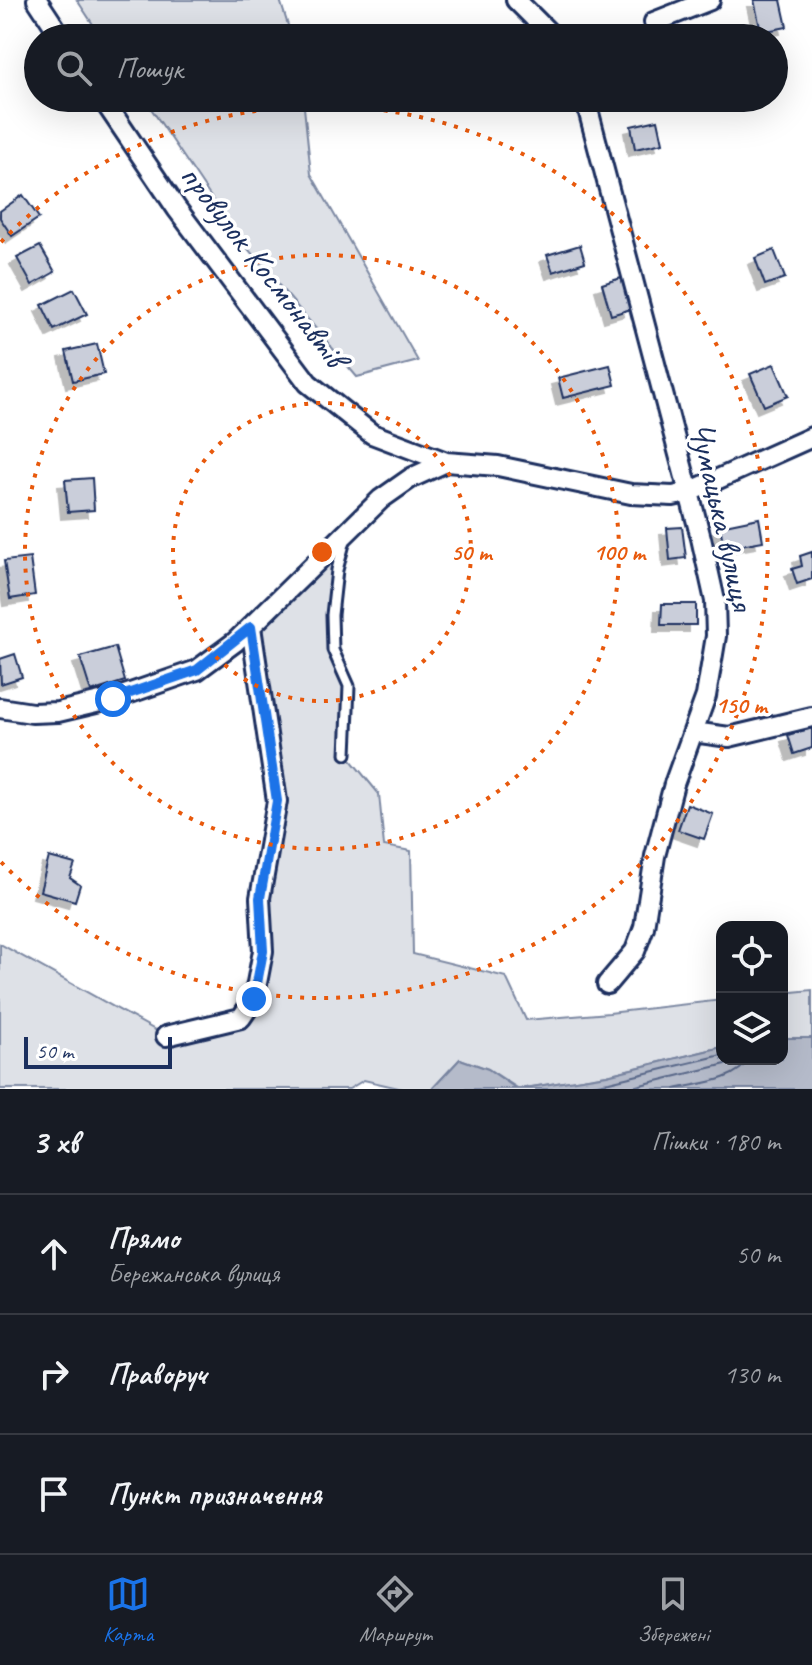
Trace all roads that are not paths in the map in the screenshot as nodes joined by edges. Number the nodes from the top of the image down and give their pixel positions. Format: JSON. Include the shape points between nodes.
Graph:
{"nodes":[{"id":1,"x":37,"y":0,"type":"edge"},
{"id":2,"x":516,"y":0,"type":"edge"},
{"id":3,"x":710,"y":0,"type":"edge"},
{"id":4,"x":654,"y":22,"type":"dead end"},
{"id":5,"x":53,"y":24,"type":"edge"},
{"id":6,"x":540,"y":24,"type":"edge"},
{"id":7,"x":111,"y":112,"type":"edge"},
{"id":8,"x":589,"y":112,"type":"edge"},
{"id":9,"x":812,"y":437,"type":"edge"},
{"id":10,"x":446,"y":462,"type":"junction"},
{"id":11,"x":687,"y":493,"type":"junction"},
{"id":12,"x":348,"y":533,"type":"junction"},
{"id":13,"x":251,"y":627,"type":"junction"},
{"id":14,"x":0,"y":708,"type":"edge"},
{"id":15,"x":812,"y":717,"type":"edge"},
{"id":16,"x":693,"y":732,"type":"junction"},
{"id":17,"x":346,"y":754,"type":"dead end"},
{"id":18,"x":607,"y":984,"type":"dead end"},
{"id":19,"x":166,"y":1036,"type":"dead end"}],
"edges":[{"from":1,"to":5,"type":"street"},
{"from":2,"to":6,"type":"street"},
{"from":3,"to":4,"type":"street"},
{"from":7,"to":10,"type":"street","name":"провулок Космонавтів","via":[[308,383],[372,434]]},
{"from":8,"to":11,"type":"street","name":"Чумацька вулиця"},
{"from":9,"to":11,"type":"street"},
{"from":10,"to":11,"type":"street","via":[[498,466],[631,494]]},
{"from":10,"to":12,"type":"street","via":[[381,499]]},
{"from":11,"to":16,"type":"street","name":"Чумацька вулиця","via":[[715,601],[716,636],[706,696]]},
{"from":12,"to":13,"type":"street"},
{"from":12,"to":17,"type":"lane","via":[[332,615],[333,650],[349,686]]},
{"from":13,"to":14,"type":"street","via":[[197,670],[113,699],[58,712]]},
{"from":13,"to":19,"type":"street","via":[[277,801],[260,898],[263,951],[254,999],[241,1018]]},
{"from":15,"to":16,"type":"street","via":[[729,737]]},
{"from":16,"to":18,"type":"street","name":"Чумацька вулиця","via":[[655,856],[644,927],[635,951]]}]}
